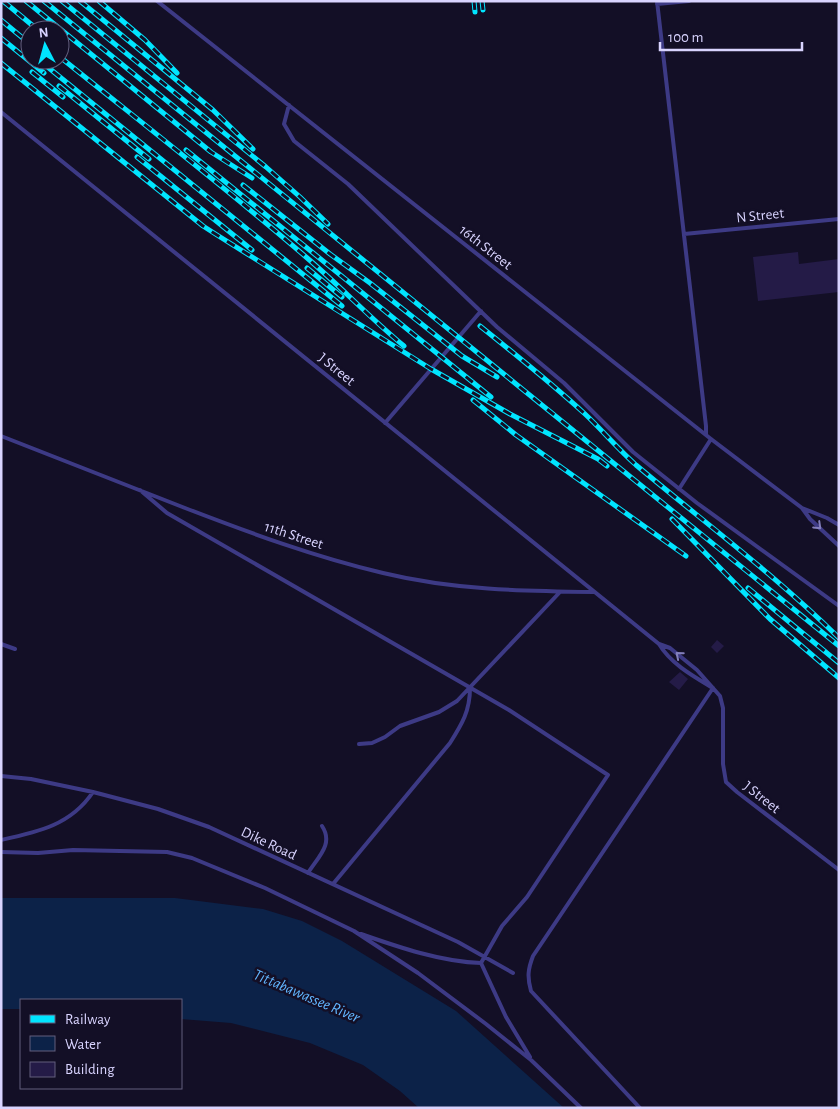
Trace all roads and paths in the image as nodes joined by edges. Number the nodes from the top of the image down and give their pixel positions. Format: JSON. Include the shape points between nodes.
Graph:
{"nodes":[{"id":1,"x":157,"y":1,"type":"edge"},
{"id":2,"x":689,"y":1,"type":"edge"},
{"id":3,"x":657,"y":2,"type":"edge"},
{"id":4,"x":289,"y":105,"type":"junction"},
{"id":5,"x":1,"y":112,"type":"edge"},
{"id":6,"x":839,"y":219,"type":"edge"},
{"id":7,"x":684,"y":234,"type":"junction"},
{"id":8,"x":481,"y":311,"type":"junction"},
{"id":9,"x":385,"y":423,"type":"junction"},
{"id":10,"x":706,"y":434,"type":"junction"},
{"id":11,"x":1,"y":436,"type":"edge"},
{"id":12,"x":711,"y":439,"type":"junction"},
{"id":13,"x":679,"y":489,"type":"junction"},
{"id":14,"x":140,"y":490,"type":"junction"},
{"id":15,"x":802,"y":508,"type":"junction"},
{"id":16,"x":839,"y":525,"type":"edge"},
{"id":17,"x":839,"y":546,"type":"edge"},
{"id":18,"x":560,"y":592,"type":"junction"},
{"id":19,"x":595,"y":592,"type":"junction"},
{"id":20,"x":839,"y":606,"type":"edge"},
{"id":21,"x":1,"y":644,"type":"edge"},
{"id":22,"x":659,"y":644,"type":"junction"},
{"id":23,"x":15,"y":649,"type":"dead end"},
{"id":24,"x":470,"y":688,"type":"junction"},
{"id":25,"x":713,"y":688,"type":"junction"},
{"id":26,"x":359,"y":744,"type":"dead end"},
{"id":27,"x":1,"y":776,"type":"edge"},
{"id":28,"x":92,"y":792,"type":"junction"},
{"id":29,"x":322,"y":826,"type":"dead end"},
{"id":30,"x":1,"y":840,"type":"edge"},
{"id":31,"x":1,"y":852,"type":"edge"},
{"id":32,"x":839,"y":870,"type":"edge"},
{"id":33,"x":308,"y":873,"type":"junction"},
{"id":34,"x":332,"y":884,"type":"junction"},
{"id":35,"x":354,"y":931,"type":"junction"},
{"id":36,"x":485,"y":956,"type":"junction"},
{"id":37,"x":481,"y":963,"type":"junction"},
{"id":38,"x":513,"y":972,"type":"dead end"},
{"id":39,"x":531,"y":1060,"type":"junction"},
{"id":40,"x":581,"y":1108,"type":"edge"},
{"id":41,"x":640,"y":1108,"type":"edge"}],
"edges":[{"from":1,"to":4,"type":"lane","name":"16th Street"},
{"from":2,"to":3,"type":"lane"},
{"from":3,"to":7,"type":"lane"},
{"from":4,"to":8,"type":"lane","via":[[284,124],[294,141],[348,184]]},
{"from":4,"to":10,"type":"lane","name":"16th Street"},
{"from":5,"to":9,"type":"lane","name":"J Street"},
{"from":6,"to":7,"type":"lane","name":"N Street"},
{"from":7,"to":10,"type":"lane"},
{"from":8,"to":9,"type":"lane"},
{"from":8,"to":13,"type":"lane","via":[[564,383],[633,452]]},
{"from":9,"to":19,"type":"lane","name":"J Street"},
{"from":10,"to":12,"type":"lane","name":"16th Street"},
{"from":11,"to":14,"type":"lane","name":"11th Street"},
{"from":12,"to":13,"type":"lane"},
{"from":12,"to":15,"type":"lane","name":"16th Street"},
{"from":13,"to":20,"type":"lane"},
{"from":14,"to":18,"type":"lane","name":"11th Street","via":[[258,536],[384,573],[488,590]]},
{"from":14,"to":24,"type":"lane","via":[[167,513]]},
{"from":15,"to":16,"type":"lane","name":"16th Street"},
{"from":15,"to":17,"type":"lane","name":"16th Street","one_way":true},
{"from":18,"to":19,"type":"lane","name":"11th Street"},
{"from":18,"to":24,"type":"lane"},
{"from":19,"to":22,"type":"lane","name":"J Street"},
{"from":21,"to":23,"type":"lane"},
{"from":22,"to":25,"type":"lane","name":"J Street","via":[[691,676]]},
{"from":25,"to":22,"type":"lane","name":"J Street","one_way":true,"via":[[697,670],[670,648]]},
{"from":24,"to":26,"type":"lane","via":[[439,712],[400,726],[372,743]]},
{"from":24,"to":34,"type":"lane","via":[[470,703],[450,743]]},
{"from":24,"to":36,"type":"lane","via":[[608,775],[527,897],[502,926]]},
{"from":25,"to":32,"type":"lane","name":"J Street","via":[[720,696],[723,708],[726,782]]},
{"from":25,"to":41,"type":"lane","via":[[533,956],[529,967],[527,979],[531,991]]},
{"from":27,"to":28,"type":"lane","name":"Dike Road"},
{"from":28,"to":30,"type":"lane","via":[[74,814],[62,821]]},
{"from":28,"to":33,"type":"lane","name":"Dike Road","via":[[158,809],[209,827]]},
{"from":29,"to":33,"type":"lane","via":[[328,835],[327,844]]},
{"from":31,"to":35,"type":"lane","via":[[167,852],[235,875]]},
{"from":33,"to":34,"type":"lane","name":"Dike Road"},
{"from":34,"to":36,"type":"lane","name":"Dike Road"},
{"from":35,"to":37,"type":"lane","via":[[403,948],[466,963]]},
{"from":35,"to":39,"type":"lane","via":[[418,973]]},
{"from":36,"to":37,"type":"lane"},
{"from":36,"to":38,"type":"lane","name":"Dike Road"},
{"from":37,"to":39,"type":"lane","via":[[506,1017]]},
{"from":39,"to":40,"type":"lane"}]}
